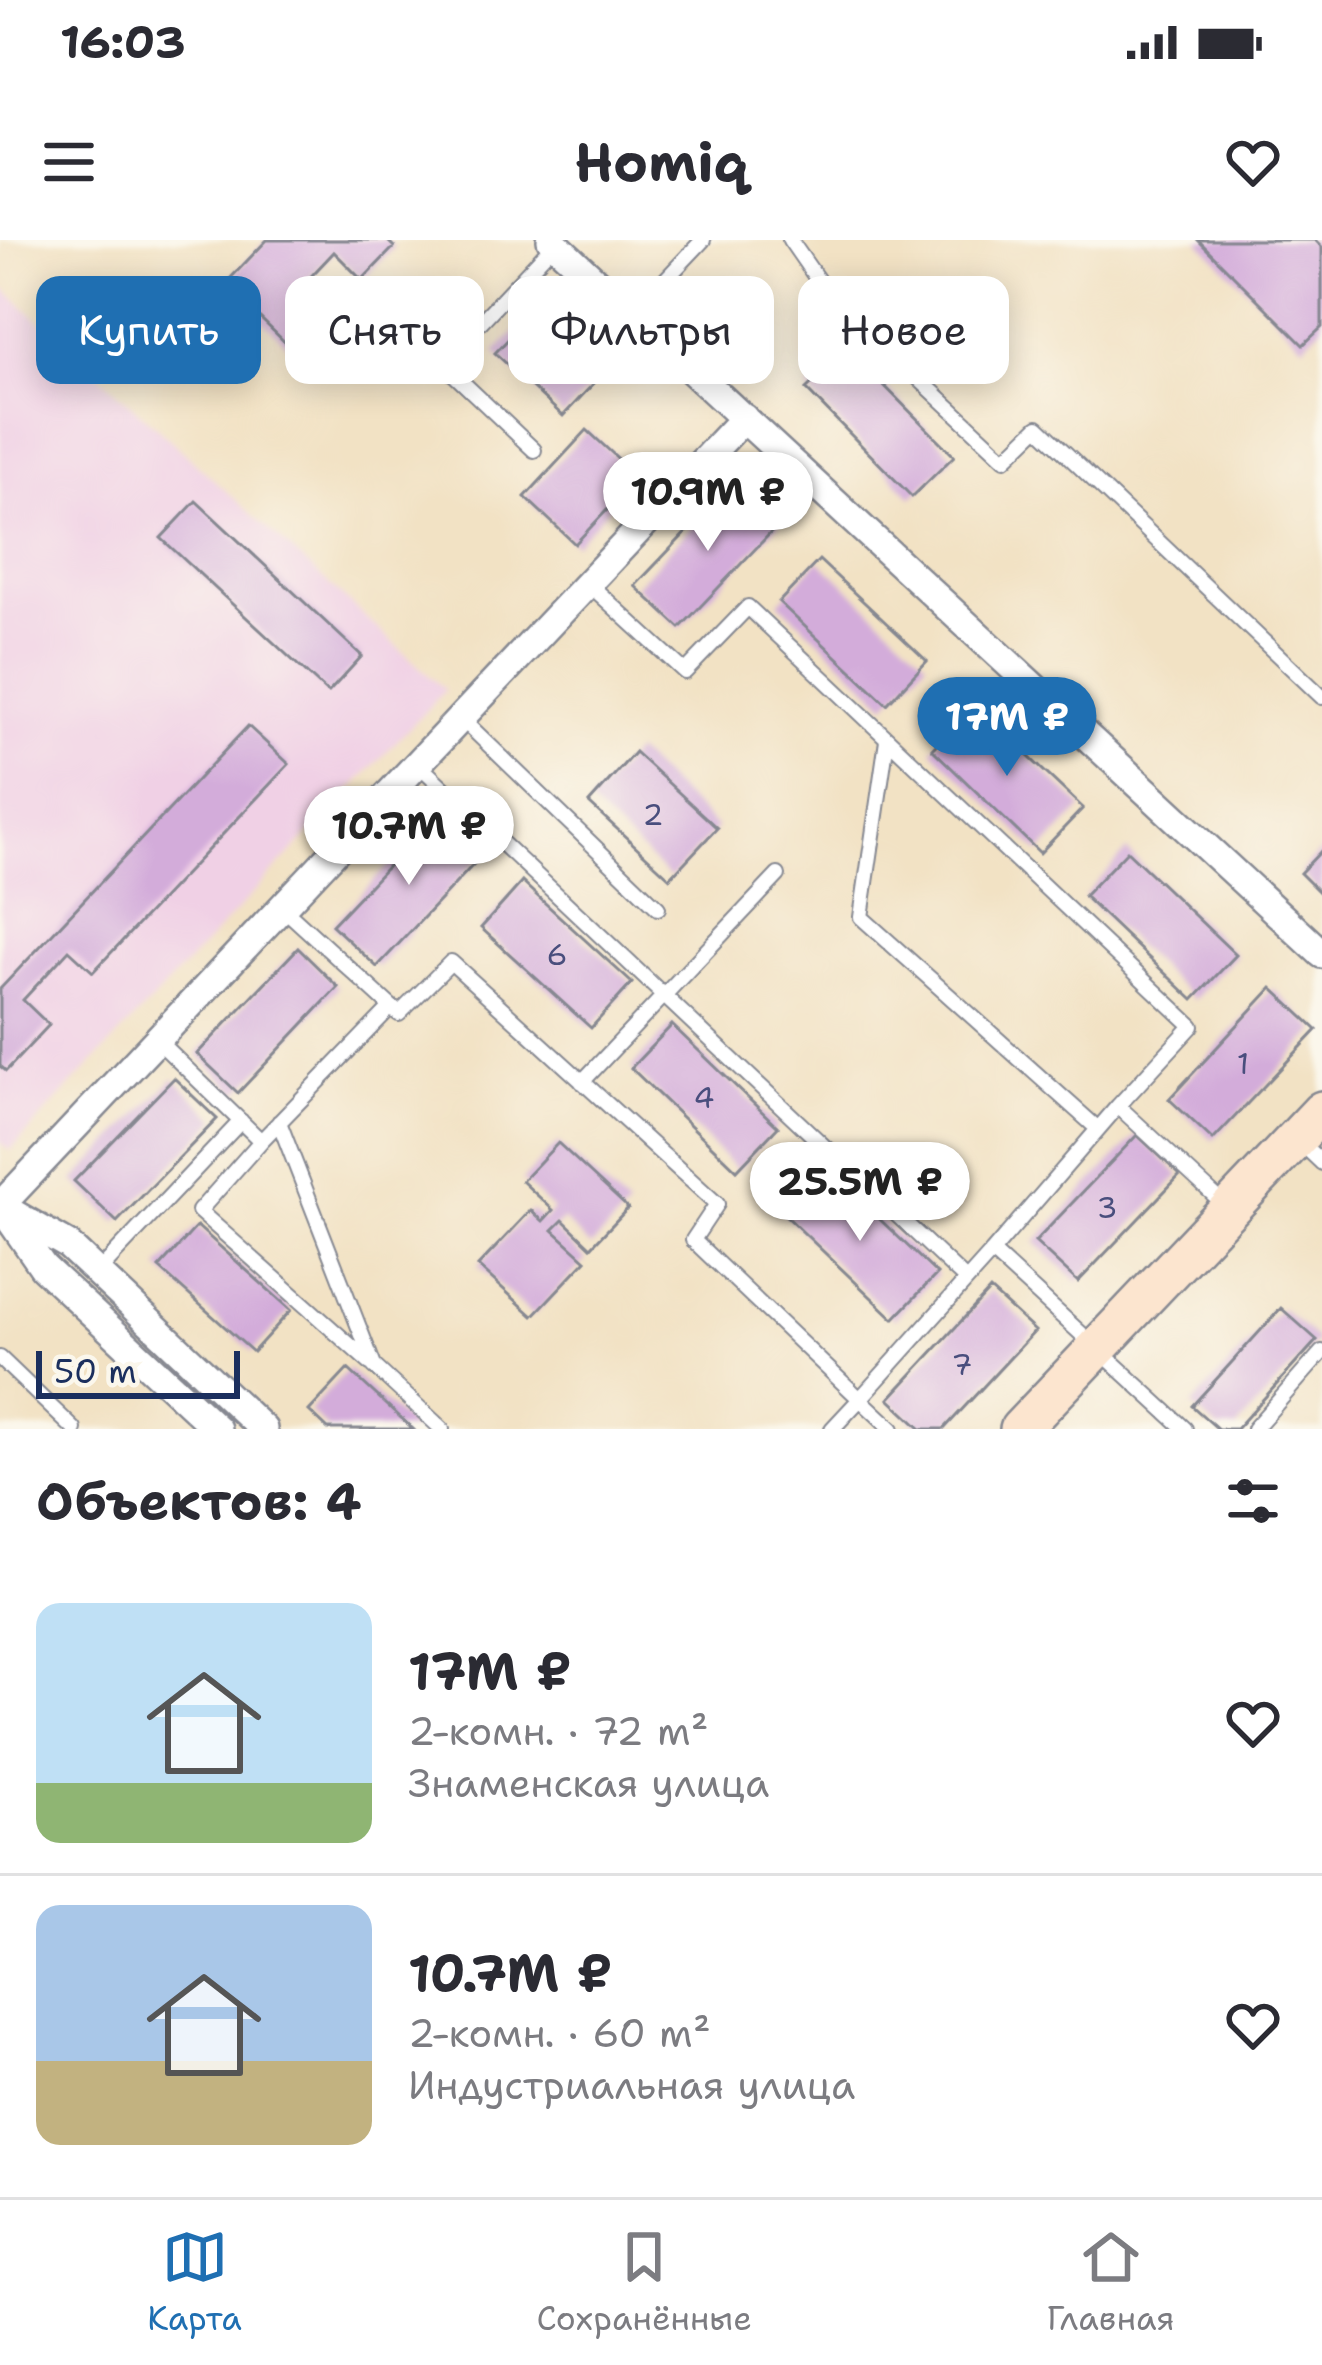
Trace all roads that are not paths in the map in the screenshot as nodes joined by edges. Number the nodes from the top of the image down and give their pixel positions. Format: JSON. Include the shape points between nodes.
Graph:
{"nodes":[{"id":1,"x":703,"y":240,"type":"edge"},
{"id":2,"x":790,"y":240,"type":"edge"},
{"id":3,"x":553,"y":242,"type":"edge"},
{"id":4,"x":590,"y":276,"type":"edge"},
{"id":5,"x":669,"y":276,"type":"edge"},
{"id":6,"x":707,"y":384,"type":"edge"},
{"id":7,"x":744,"y":418,"type":"junction"},
{"id":8,"x":534,"y":450,"type":"dead end"},
{"id":9,"x":590,"y":585,"type":"junction"},
{"id":10,"x":1322,"y":697,"type":"edge"},
{"id":11,"x":461,"y":718,"type":"junction"},
{"id":12,"x":887,"y":740,"type":"junction"},
{"id":13,"x":417,"y":764,"type":"junction"},
{"id":14,"x":778,"y":875,"type":"dead end"},
{"id":15,"x":281,"y":908,"type":"junction"},
{"id":16,"x":658,"y":908,"type":"dead end"},
{"id":17,"x":1322,"y":954,"type":"edge"},
{"id":18,"x":663,"y":996,"type":"junction"},
{"id":19,"x":392,"y":1007,"type":"junction"},
{"id":20,"x":157,"y":1040,"type":"junction"},
{"id":21,"x":583,"y":1082,"type":"junction"},
{"id":22,"x":1118,"y":1106,"type":"junction"},
{"id":23,"x":241,"y":1121,"type":"junction"},
{"id":24,"x":279,"y":1122,"type":"junction"},
{"id":25,"x":1098,"y":1129,"type":"junction"},
{"id":26,"x":1313,"y":1138,"type":"edge"},
{"id":27,"x":261,"y":1141,"type":"junction"},
{"id":28,"x":0,"y":1206,"type":"edge"},
{"id":29,"x":1229,"y":1209,"type":"junction"},
{"id":30,"x":992,"y":1252,"type":"junction"},
{"id":31,"x":97,"y":1273,"type":"junction"},
{"id":32,"x":966,"y":1280,"type":"junction"},
{"id":33,"x":1096,"y":1347,"type":"junction"},
{"id":34,"x":1322,"y":1352,"type":"edge"},
{"id":35,"x":0,"y":1358,"type":"edge"},
{"id":36,"x":374,"y":1366,"type":"junction"},
{"id":37,"x":860,"y":1400,"type":"junction"},
{"id":38,"x":74,"y":1429,"type":"edge"},
{"id":39,"x":217,"y":1429,"type":"edge"},
{"id":40,"x":263,"y":1429,"type":"edge"},
{"id":41,"x":442,"y":1429,"type":"edge"},
{"id":42,"x":832,"y":1429,"type":"edge"},
{"id":43,"x":892,"y":1429,"type":"edge"},
{"id":44,"x":1020,"y":1429,"type":"edge"},
{"id":45,"x":1185,"y":1429,"type":"edge"},
{"id":46,"x":1254,"y":1429,"type":"edge"}],
"edges":[{"from":1,"to":5,"type":"lane"},
{"from":2,"to":10,"type":"lane","via":[[826,292],[1005,459],[1038,427]]},
{"from":3,"to":4,"type":"street"},
{"from":3,"to":8,"type":"lane","via":[[442,363]]},
{"from":6,"to":7,"type":"street"},
{"from":7,"to":9,"type":"street"},
{"from":7,"to":17,"type":"street"},
{"from":9,"to":11,"type":"street"},
{"from":9,"to":12,"type":"lane","via":[[685,672],[748,607]]},
{"from":11,"to":13,"type":"street"},
{"from":11,"to":16,"type":"lane"},
{"from":12,"to":22,"type":"lane","via":[[1192,1027]]},
{"from":12,"to":25,"type":"lane","via":[[861,916]]},
{"from":13,"to":15,"type":"street"},
{"from":13,"to":18,"type":"lane"},
{"from":14,"to":18,"type":"lane"},
{"from":15,"to":19,"type":"lane"},
{"from":15,"to":20,"type":"street"},
{"from":18,"to":21,"type":"lane"},
{"from":18,"to":32,"type":"lane"},
{"from":19,"to":21,"type":"lane","via":[[398,1014],[451,962]]},
{"from":19,"to":24,"type":"lane"},
{"from":20,"to":23,"type":"lane"},
{"from":20,"to":28,"type":"street"},
{"from":21,"to":37,"type":"lane","via":[[717,1204],[693,1240]]},
{"from":22,"to":25,"type":"lane"},
{"from":22,"to":29,"type":"lane"},
{"from":23,"to":27,"type":"lane"},
{"from":23,"to":31,"type":"lane"},
{"from":24,"to":27,"type":"lane"},
{"from":24,"to":36,"type":"lane"},
{"from":25,"to":30,"type":"lane"},
{"from":26,"to":29,"type":"street"},
{"from":27,"to":36,"type":"lane","via":[[199,1210]]},
{"from":28,"to":31,"type":"street","via":[[68,1245]]},
{"from":28,"to":39,"type":"street","via":[[43,1267]]},
{"from":29,"to":33,"type":"street"},
{"from":30,"to":32,"type":"lane"},
{"from":30,"to":33,"type":"lane"},
{"from":31,"to":40,"type":"street"},
{"from":32,"to":37,"type":"lane"},
{"from":33,"to":44,"type":"street"},
{"from":33,"to":45,"type":"lane"},
{"from":34,"to":46,"type":"lane"},
{"from":35,"to":38,"type":"lane"},
{"from":36,"to":41,"type":"lane"},
{"from":37,"to":42,"type":"lane"},
{"from":37,"to":43,"type":"lane"}]}
